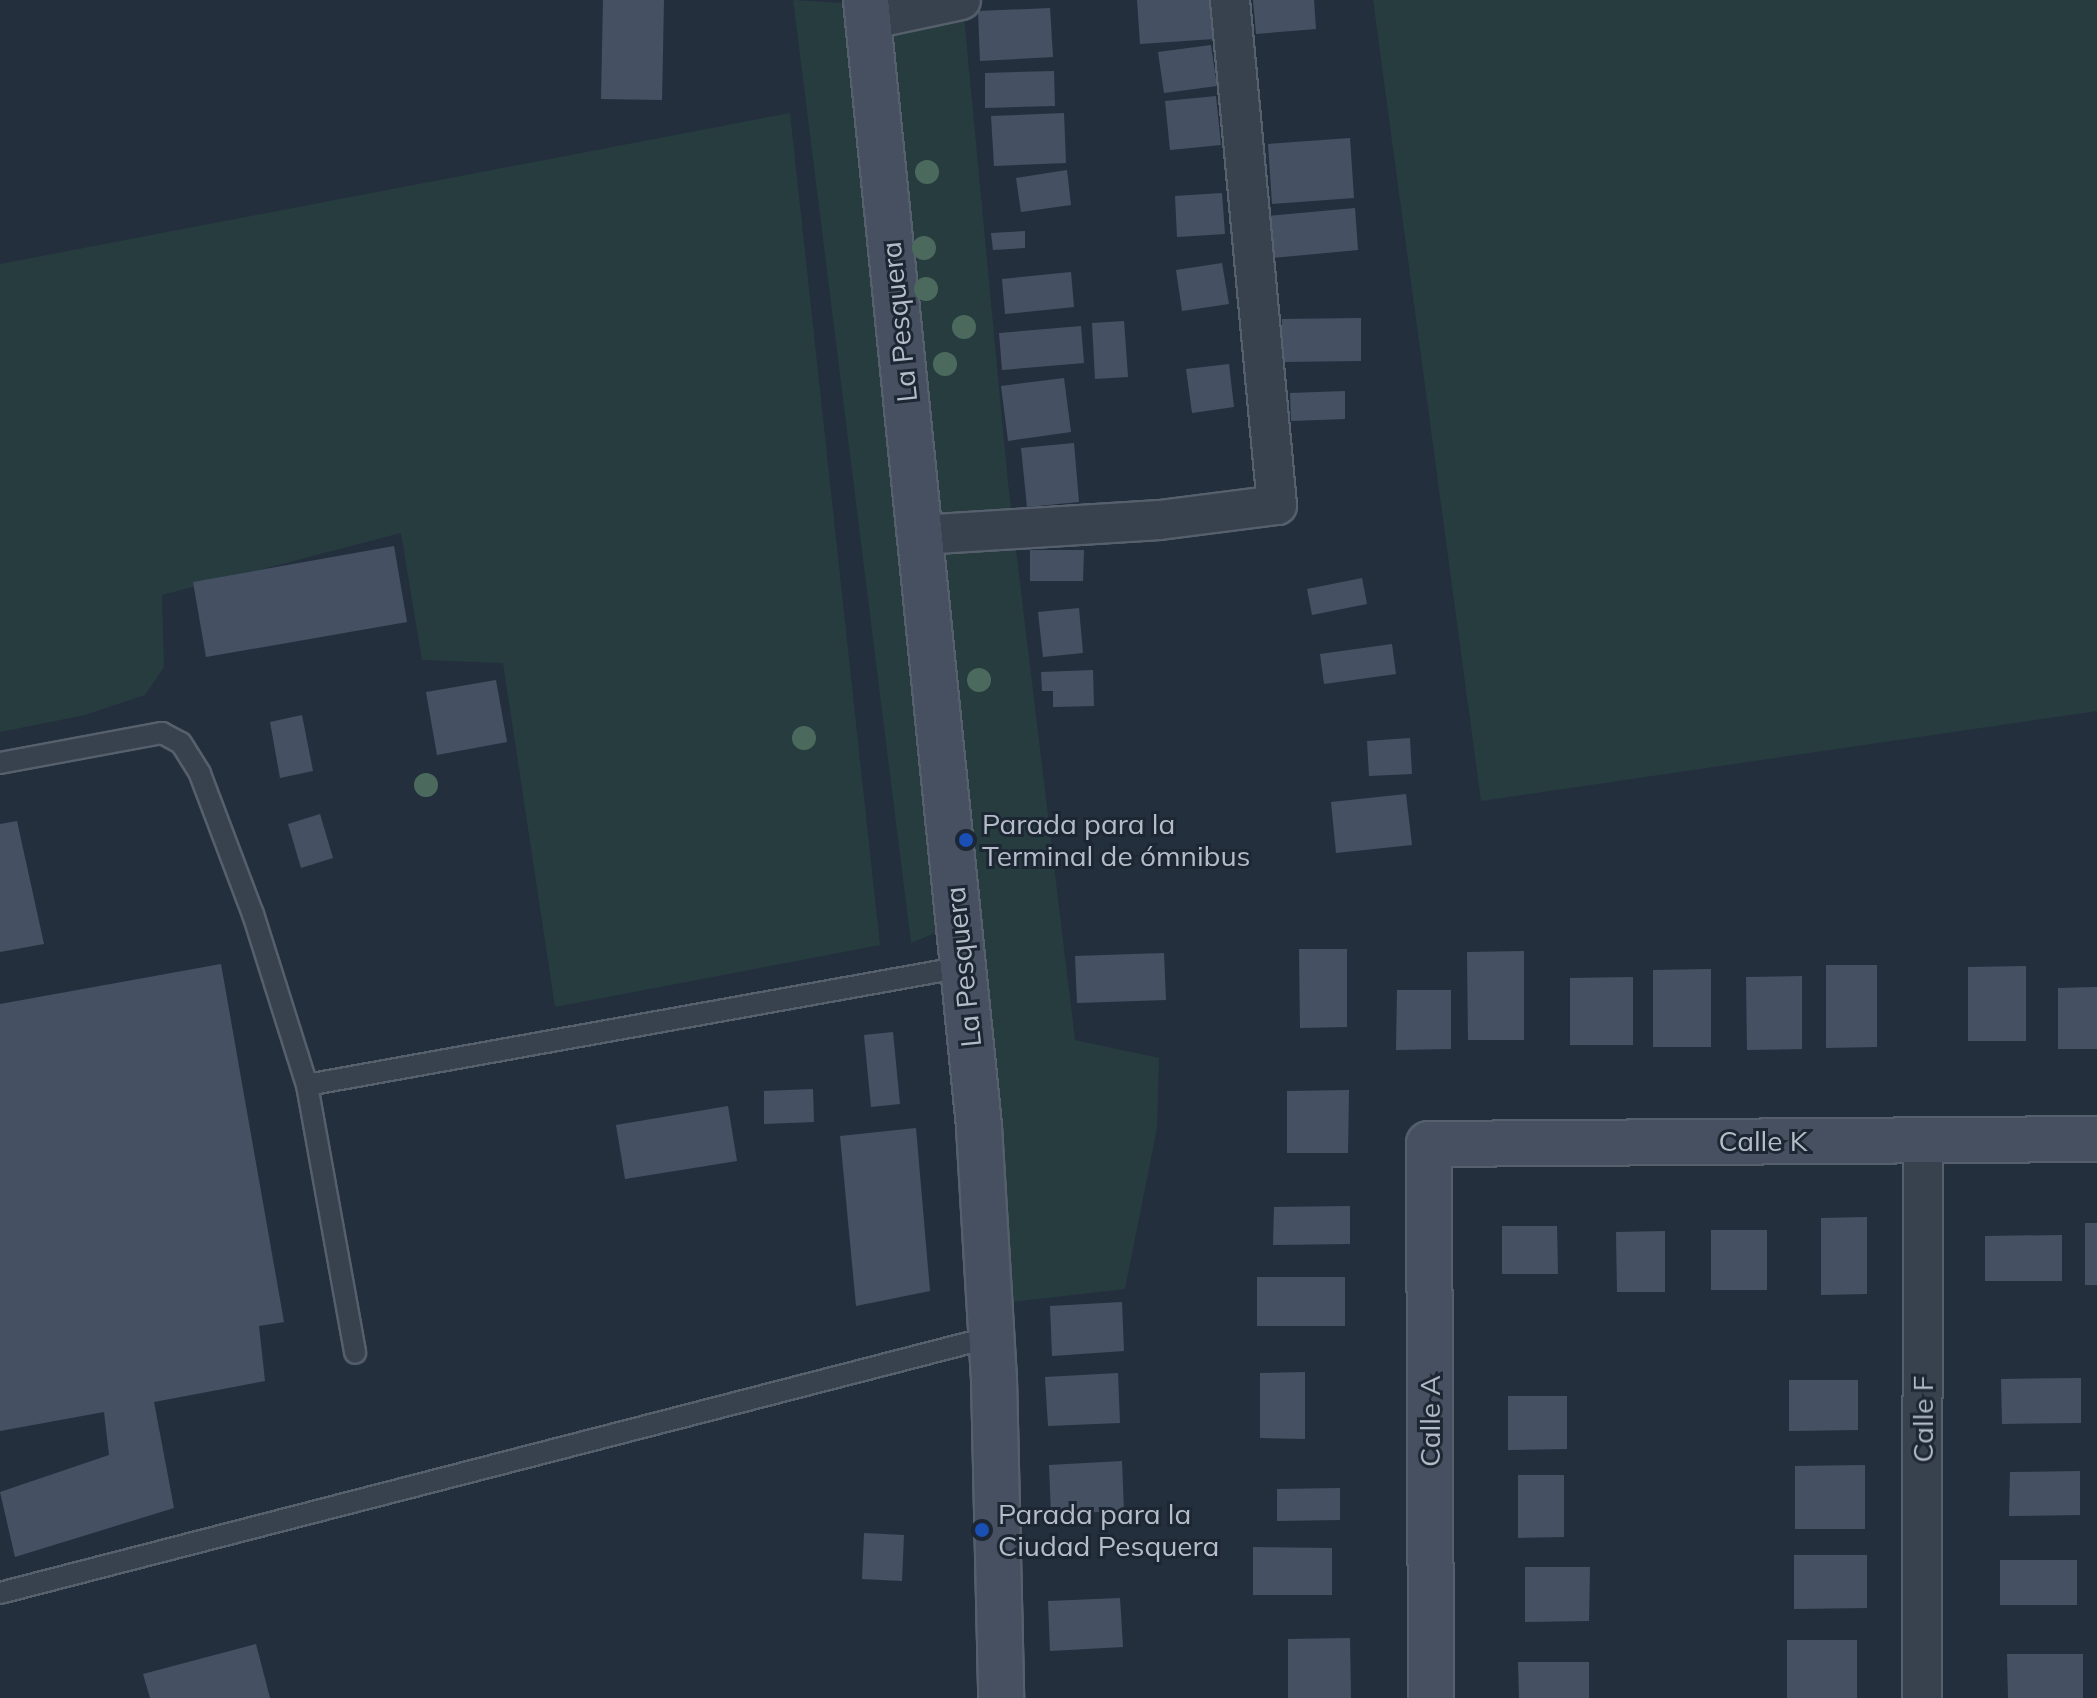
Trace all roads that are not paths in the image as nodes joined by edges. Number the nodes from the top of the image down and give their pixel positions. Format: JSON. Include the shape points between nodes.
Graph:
{"nodes":[{"id":1,"x":961,"y":0,"type":"edge"},
{"id":2,"x":1230,"y":0,"type":"edge"},
{"id":3,"x":867,"y":10,"type":"edge"},
{"id":4,"x":920,"y":535,"type":"junction"},
{"id":5,"x":0,"y":763,"type":"edge"},
{"id":6,"x":963,"y":967,"type":"junction"},
{"id":7,"x":307,"y":1085,"type":"junction"},
{"id":8,"x":2097,"y":1139,"type":"edge"},
{"id":9,"x":1923,"y":1140,"type":"junction"},
{"id":10,"x":1429,"y":1144,"type":"joint"},
{"id":11,"x":991,"y":1337,"type":"junction"},
{"id":12,"x":355,"y":1353,"type":"dead end"},
{"id":13,"x":0,"y":1593,"type":"edge"},
{"id":14,"x":1001,"y":1698,"type":"edge"},
{"id":15,"x":1431,"y":1698,"type":"edge"},
{"id":16,"x":1922,"y":1698,"type":"edge"}],
"edges":[{"from":1,"to":3,"type":"street"},
{"from":2,"to":4,"type":"street","via":[[1277,505],[1160,520]]},
{"from":3,"to":4,"type":"main road","name":"La Pesquera"},
{"from":4,"to":6,"type":"main road","name":"La Pesquera"},
{"from":5,"to":7,"type":"lane","via":[[162,733],[181,743],[200,774],[253,914]]},
{"from":6,"to":7,"type":"lane"},
{"from":6,"to":11,"type":"main road","name":"La Pesquera"},
{"from":7,"to":12,"type":"lane"},
{"from":8,"to":9,"type":"main road","name":"Calle K"},
{"from":9,"to":10,"type":"main road","name":"Calle K"},
{"from":9,"to":16,"type":"street","name":"Calle F"},
{"from":10,"to":15,"type":"main road","name":"Calle A"},
{"from":11,"to":13,"type":"lane"},
{"from":11,"to":14,"type":"main road","name":"La Pesquera"}]}
